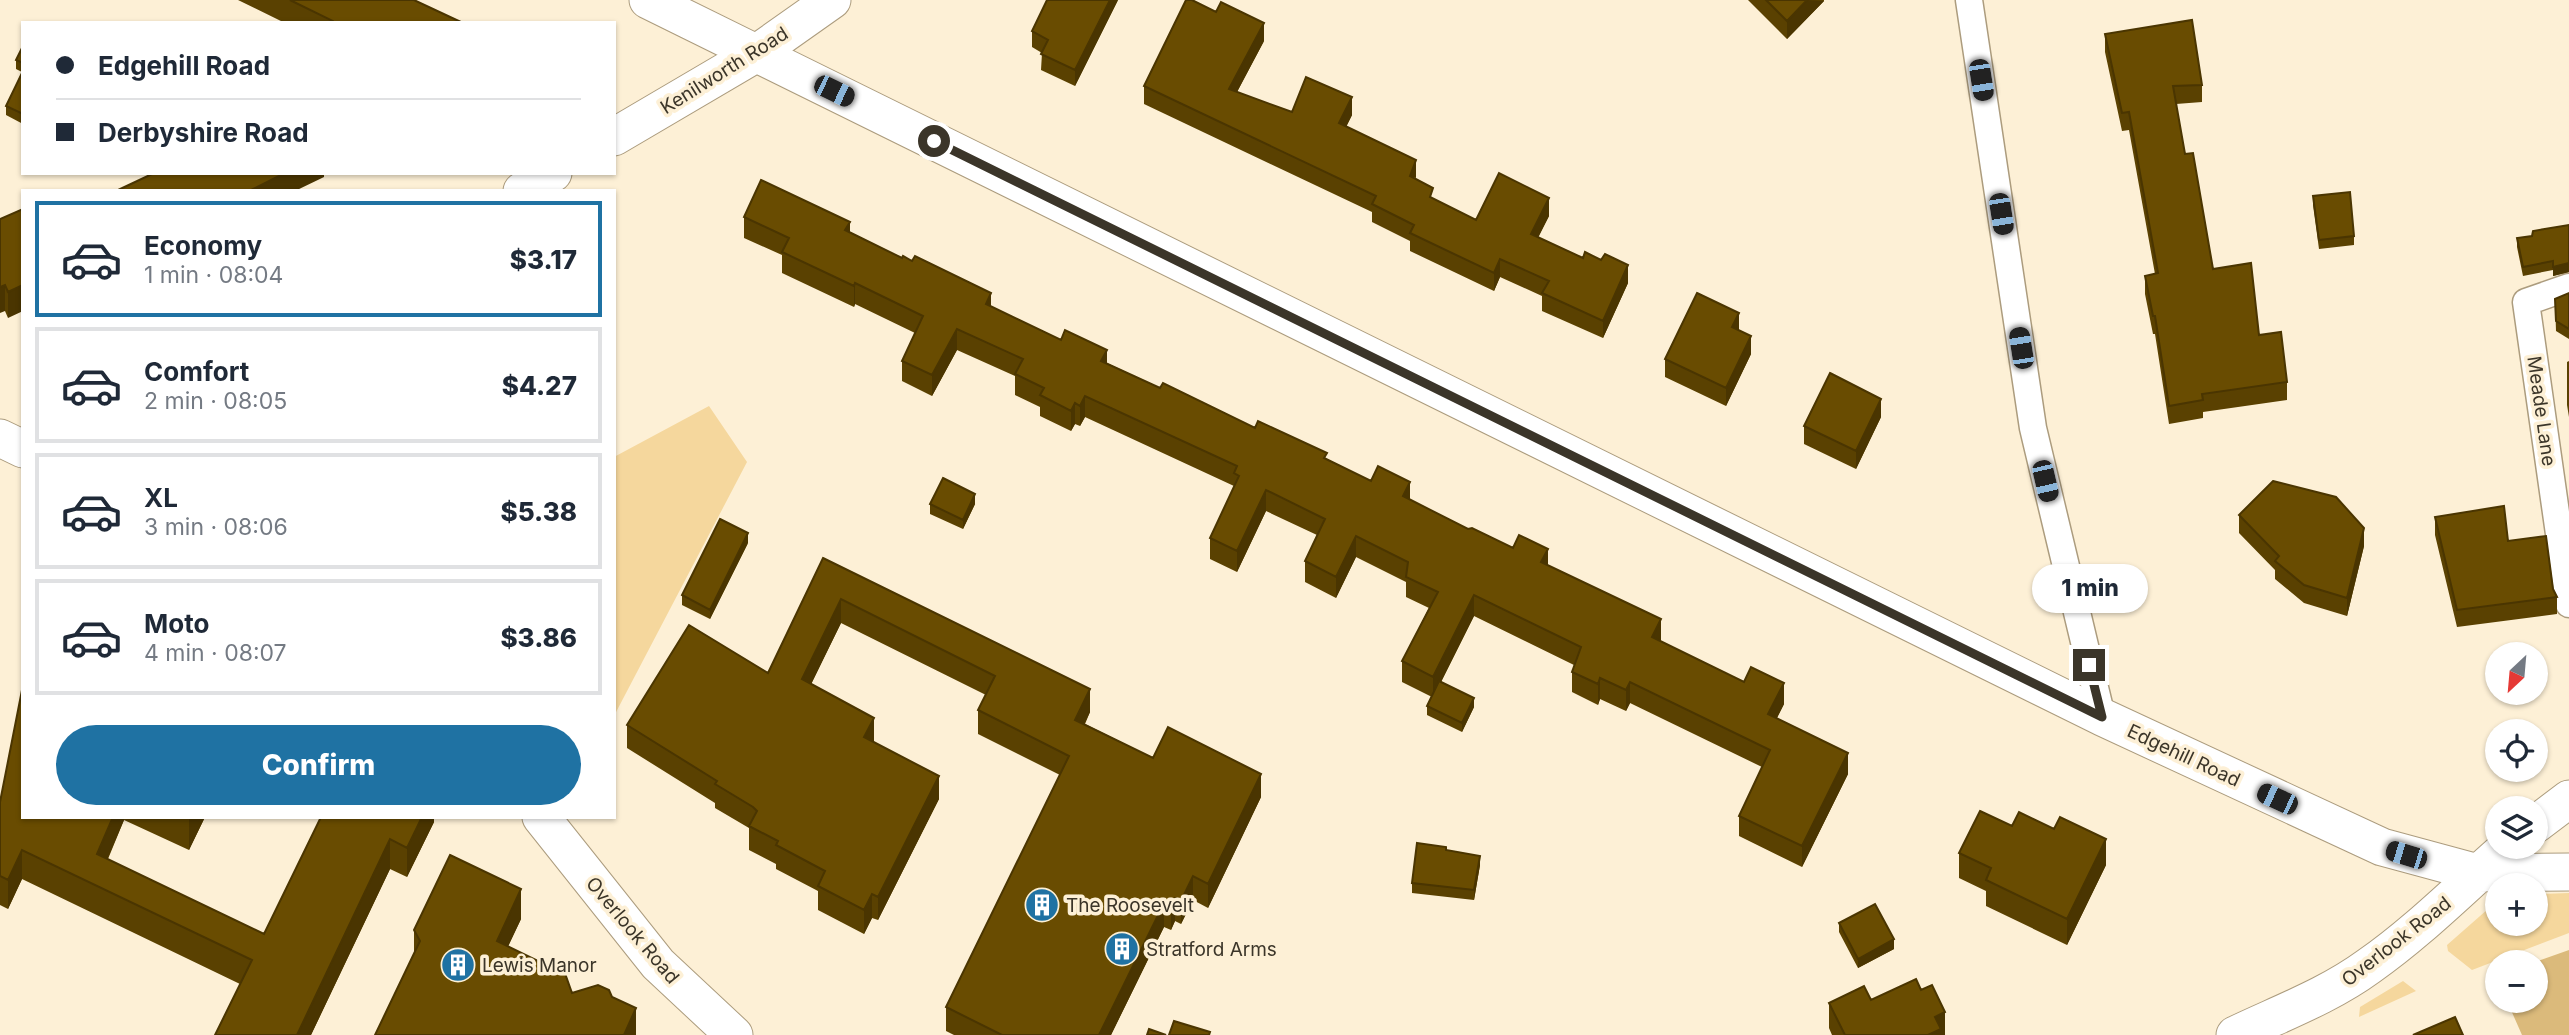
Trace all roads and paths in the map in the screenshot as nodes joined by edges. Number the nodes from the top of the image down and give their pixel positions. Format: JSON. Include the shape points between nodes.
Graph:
{"nodes":[{"id":1,"x":648,"y":0,"type":"edge"},
{"id":2,"x":832,"y":0,"type":"edge"},
{"id":3,"x":1969,"y":0,"type":"edge"},
{"id":4,"x":757,"y":53,"type":"junction"},
{"id":5,"x":616,"y":136,"type":"edge"},
{"id":6,"x":550,"y":175,"type":"edge"},
{"id":7,"x":525,"y":189,"type":"edge"},
{"id":8,"x":2569,"y":287,"type":"edge"},
{"id":9,"x":21,"y":423,"type":"edge"},
{"id":10,"x":0,"y":431,"type":"edge"},
{"id":11,"x":0,"y":438,"type":"edge"},
{"id":12,"x":21,"y":448,"type":"edge"},
{"id":13,"x":2564,"y":531,"type":"edge"},
{"id":14,"x":2569,"y":604,"type":"edge"},
{"id":15,"x":2102,"y":717,"type":"junction"},
{"id":16,"x":2569,"y":799,"type":"edge"},
{"id":17,"x":2548,"y":815,"type":"edge"},
{"id":18,"x":543,"y":819,"type":"edge"},
{"id":19,"x":2494,"y":859,"type":"edge"},
{"id":20,"x":2569,"y":872,"type":"edge"},
{"id":21,"x":2478,"y":873,"type":"junction"},
{"id":22,"x":734,"y":1035,"type":"edge"},
{"id":23,"x":2235,"y":1035,"type":"edge"}],
"edges":[{"from":1,"to":4,"type":"street","name":"Edgehill Road"},
{"from":2,"to":4,"type":"street","name":"Kenilworth Road"},
{"from":3,"to":15,"type":"street","via":[[2033,428]]},
{"from":4,"to":5,"type":"street","name":"Kenilworth Road"},
{"from":4,"to":15,"type":"street","name":"Edgehill Road"},
{"from":6,"to":7,"type":"street"},
{"from":8,"to":13,"type":"street","name":"Meade Lane","via":[[2526,302]]},
{"from":9,"to":10,"type":"street"},
{"from":11,"to":12,"type":"street"},
{"from":13,"to":14,"type":"street","name":"Meade Lane"},
{"from":15,"to":21,"type":"street","name":"Edgehill Road","via":[[2382,847]]},
{"from":16,"to":17,"type":"street"},
{"from":18,"to":22,"type":"street","name":"Overlook Road","via":[[658,964]]},
{"from":19,"to":21,"type":"street","name":"Overlook Road"},
{"from":20,"to":21,"type":"street","name":"Edgehill Road"},
{"from":21,"to":23,"type":"street","name":"Overlook Road","via":[[2371,966],[2332,990]]}]}
